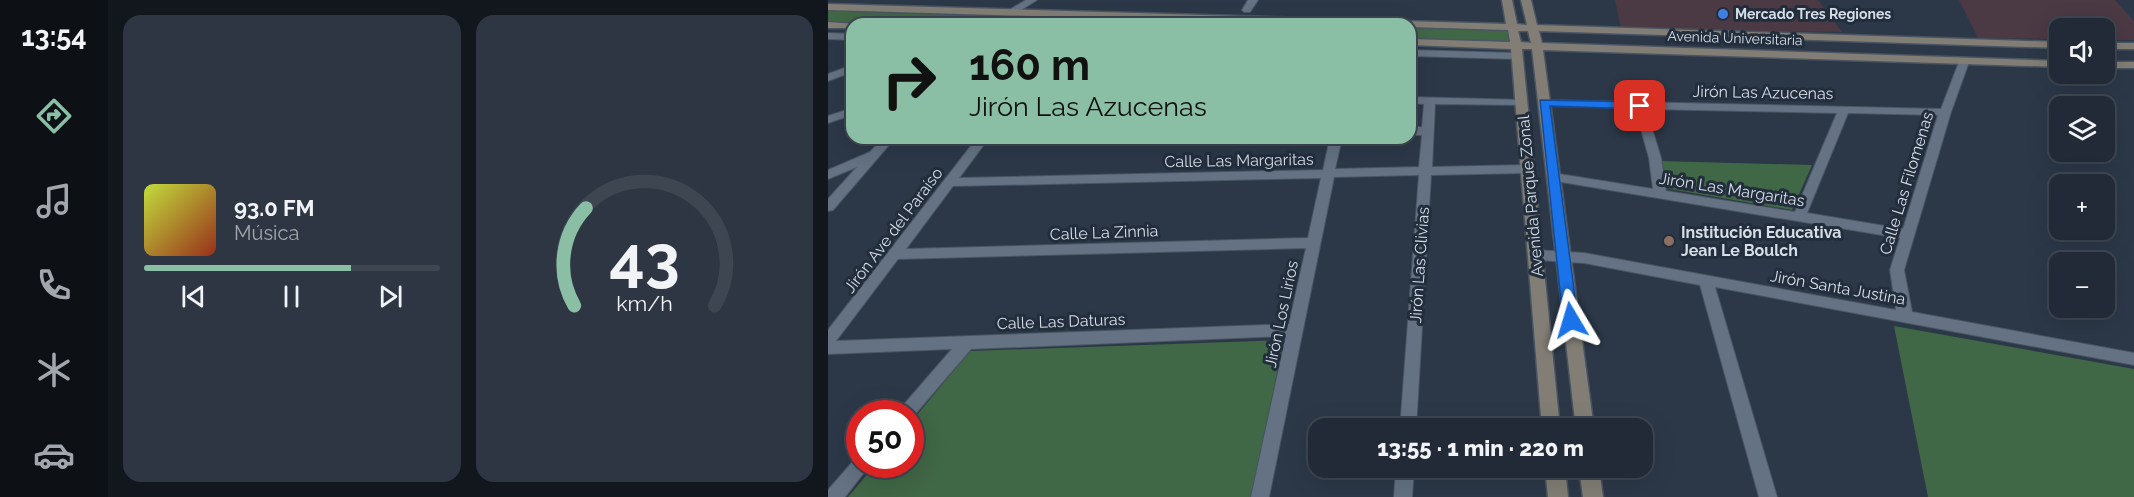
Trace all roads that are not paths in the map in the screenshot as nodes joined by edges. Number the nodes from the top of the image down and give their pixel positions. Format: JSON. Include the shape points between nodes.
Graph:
{"nodes":[{"id":1,"x":1032,"y":0,"type":"edge"},
{"id":2,"x":1253,"y":0,"type":"edge"},
{"id":3,"x":1508,"y":0,"type":"edge"},
{"id":4,"x":1526,"y":0,"type":"edge"},
{"id":5,"x":828,"y":7,"type":"edge"},
{"id":6,"x":1222,"y":9,"type":"dead end"},
{"id":7,"x":1247,"y":10,"type":"dead end"},
{"id":8,"x":1012,"y":12,"type":"junction"},
{"id":9,"x":1220,"y":18,"type":"edge"},
{"id":10,"x":1277,"y":18,"type":"edge"},
{"id":11,"x":1416,"y":24,"type":"edge"},
{"id":12,"x":828,"y":25,"type":"edge"},
{"id":13,"x":846,"y":25,"type":"edge"},
{"id":14,"x":1513,"y":27,"type":"junction"},
{"id":15,"x":1532,"y":28,"type":"junction"},
{"id":16,"x":1656,"y":32,"type":"junction"},
{"id":17,"x":1697,"y":33,"type":"junction"},
{"id":18,"x":828,"y":36,"type":"edge"},
{"id":19,"x":846,"y":37,"type":"edge"},
{"id":20,"x":1416,"y":43,"type":"edge"},
{"id":21,"x":2049,"y":45,"type":"edge"},
{"id":22,"x":1537,"y":46,"type":"junction"},
{"id":23,"x":2115,"y":46,"type":"edge"},
{"id":24,"x":2134,"y":46,"type":"edge"},
{"id":25,"x":1661,"y":50,"type":"junction"},
{"id":26,"x":1517,"y":51,"type":"junction"},
{"id":27,"x":1416,"y":52,"type":"edge"},
{"id":28,"x":1703,"y":52,"type":"junction"},
{"id":29,"x":1964,"y":62,"type":"junction"},
{"id":30,"x":2049,"y":64,"type":"edge"},
{"id":31,"x":2115,"y":65,"type":"edge"},
{"id":32,"x":2134,"y":65,"type":"edge"},
{"id":33,"x":846,"y":70,"type":"edge"},
{"id":34,"x":828,"y":78,"type":"edge"},
{"id":35,"x":1416,"y":100,"type":"edge"},
{"id":36,"x":1430,"y":100,"type":"junction"},
{"id":37,"x":1521,"y":102,"type":"junction"},
{"id":38,"x":1544,"y":103,"type":"junction"},
{"id":39,"x":1640,"y":106,"type":"junction"},
{"id":40,"x":1844,"y":110,"type":"junction"},
{"id":41,"x":1945,"y":112,"type":"junction"},
{"id":42,"x":846,"y":113,"type":"edge"},
{"id":43,"x":828,"y":120,"type":"edge"},
{"id":44,"x":1416,"y":131,"type":"edge"},
{"id":45,"x":1428,"y":131,"type":"junction"},
{"id":46,"x":884,"y":144,"type":"edge"},
{"id":47,"x":978,"y":144,"type":"edge"},
{"id":48,"x":1335,"y":144,"type":"edge"},
{"id":49,"x":876,"y":153,"type":"junction"},
{"id":50,"x":1528,"y":169,"type":"junction"},
{"id":51,"x":1426,"y":172,"type":"junction"},
{"id":52,"x":1329,"y":174,"type":"junction"},
{"id":53,"x":828,"y":175,"type":"edge"},
{"id":54,"x":1553,"y":177,"type":"junction"},
{"id":55,"x":950,"y":182,"type":"junction"},
{"id":56,"x":1660,"y":194,"type":"junction"},
{"id":57,"x":828,"y":207,"type":"edge"},
{"id":58,"x":1799,"y":217,"type":"junction"},
{"id":59,"x":1906,"y":234,"type":"junction"},
{"id":60,"x":1314,"y":243,"type":"junction"},
{"id":61,"x":895,"y":254,"type":"junction"},
{"id":62,"x":1536,"y":255,"type":"junction"},
{"id":63,"x":1563,"y":255,"type":"junction"},
{"id":64,"x":1706,"y":280,"type":"junction"},
{"id":65,"x":1905,"y":317,"type":"junction"},
{"id":66,"x":1296,"y":330,"type":"junction"},
{"id":67,"x":828,"y":341,"type":"edge"},
{"id":68,"x":968,"y":342,"type":"junction"},
{"id":69,"x":828,"y":348,"type":"edge"},
{"id":70,"x":2134,"y":360,"type":"edge"},
{"id":71,"x":918,"y":400,"type":"edge"},
{"id":72,"x":1409,"y":418,"type":"edge"},
{"id":73,"x":1550,"y":418,"type":"edge"},
{"id":74,"x":1584,"y":418,"type":"edge"},
{"id":75,"x":850,"y":478,"type":"edge"},
{"id":76,"x":1404,"y":478,"type":"edge"},
{"id":77,"x":1556,"y":478,"type":"edge"},
{"id":78,"x":1590,"y":478,"type":"edge"},
{"id":79,"x":834,"y":497,"type":"edge"},
{"id":80,"x":1260,"y":497,"type":"edge"},
{"id":81,"x":1403,"y":497,"type":"edge"},
{"id":82,"x":1558,"y":497,"type":"edge"},
{"id":83,"x":1593,"y":497,"type":"edge"},
{"id":84,"x":1768,"y":497,"type":"edge"}],
"edges":[{"from":1,"to":8,"type":"street"},
{"from":2,"to":7,"type":"street"},
{"from":3,"to":14,"type":"main road","name":"Avenida Parque Zonal"},
{"from":4,"to":15,"type":"main road","name":"Avenida Parque Zonal"},
{"from":5,"to":8,"type":"main road","name":"Avenida Universitaria"},
{"from":6,"to":10,"type":"main road"},
{"from":8,"to":9,"type":"main road","name":"Avenida Universitaria"},
{"from":11,"to":14,"type":"main road","name":"Avenida Universitaria"},
{"from":12,"to":13,"type":"main road"},
{"from":14,"to":15,"type":"main road","name":"Avenida Universitaria"},
{"from":14,"to":26,"type":"main road","name":"Avenida Parque Zonal"},
{"from":15,"to":16,"type":"main road","name":"Avenida Universitaria"},
{"from":15,"to":22,"type":"main road","name":"Avenida Parque Zonal"},
{"from":16,"to":17,"type":"main road","name":"Avenida Universitaria"},
{"from":16,"to":25,"type":"main road","via":[[1669,41]]},
{"from":17,"to":21,"type":"main road","name":"Avenida Universitaria"},
{"from":17,"to":28,"type":"main road","via":[[1692,42]]},
{"from":18,"to":19,"type":"street"},
{"from":20,"to":26,"type":"main road","name":"Avenida Universitaria"},
{"from":22,"to":25,"type":"main road","name":"Avenida Universitaria"},
{"from":22,"to":26,"type":"main road","name":"Avenida Universitaria"},
{"from":22,"to":38,"type":"main road","name":"Avenida Parque Zonal"},
{"from":23,"to":24,"type":"main road"},
{"from":25,"to":28,"type":"main road","name":"Avenida Universitaria"},
{"from":26,"to":27,"type":"street","name":"Avenida Universitaria"},
{"from":26,"to":37,"type":"main road","name":"Avenida Parque Zonal"},
{"from":28,"to":29,"type":"main road","name":"Avenida Universitaria"},
{"from":29,"to":30,"type":"main road","name":"Avenida Universitaria"},
{"from":29,"to":41,"type":"street","name":"Calle Las Filomenas"},
{"from":31,"to":32,"type":"main road"},
{"from":33,"to":34,"type":"street"},
{"from":35,"to":36,"type":"street"},
{"from":36,"to":37,"type":"street"},
{"from":36,"to":45,"type":"street","name":"Jirón Las Clivias"},
{"from":37,"to":50,"type":"main road","name":"Avenida Parque Zonal"},
{"from":38,"to":39,"type":"street","name":"Jirón Las Azucenas"},
{"from":38,"to":54,"type":"main road","name":"Avenida Parque Zonal"},
{"from":39,"to":40,"type":"street","name":"Jirón Las Azucenas"},
{"from":39,"to":56,"type":"street","via":[[1655,158]]},
{"from":40,"to":41,"type":"street","name":"Jirón Las Azucenas"},
{"from":40,"to":58,"type":"street"},
{"from":41,"to":59,"type":"street","name":"Calle Las Filomenas"},
{"from":42,"to":43,"type":"street"},
{"from":44,"to":45,"type":"street"},
{"from":45,"to":51,"type":"street","name":"Jirón Las Clivias"},
{"from":46,"to":49,"type":"street"},
{"from":47,"to":55,"type":"street","name":"Jirón Ave del Paraíso"},
{"from":48,"to":52,"type":"street","name":"Jirón Los Lirios"},
{"from":49,"to":53,"type":"street"},
{"from":49,"to":57,"type":"street"},
{"from":50,"to":51,"type":"street","name":"Calle Las Margaritas"},
{"from":50,"to":62,"type":"main road","name":"Avenida Parque Zonal"},
{"from":51,"to":52,"type":"street","name":"Calle Las Margaritas"},
{"from":51,"to":72,"type":"street","name":"Jirón Las Clivias"},
{"from":52,"to":55,"type":"street","name":"Calle Las Margaritas"},
{"from":52,"to":60,"type":"street","name":"Jirón Los Lirios"},
{"from":54,"to":56,"type":"street","name":"Jirón Las Margaritas"},
{"from":54,"to":63,"type":"main road","name":"Avenida Parque Zonal"},
{"from":55,"to":61,"type":"street","name":"Jirón Ave del Paraíso"},
{"from":56,"to":58,"type":"street","name":"Jirón Las Margaritas"},
{"from":58,"to":59,"type":"street","name":"Jirón Las Margaritas"},
{"from":59,"to":65,"type":"street","name":"Calle Las Filomenas","via":[[1897,270]]},
{"from":60,"to":61,"type":"street","name":"Calle La Zinnia"},
{"from":60,"to":66,"type":"street","name":"Jirón Los Lirios"},
{"from":61,"to":67,"type":"street","name":"Jirón Ave del Paraíso"},
{"from":62,"to":63,"type":"street","name":"Jirón Santa Justina"},
{"from":62,"to":73,"type":"main road","name":"Avenida Parque Zonal"},
{"from":63,"to":64,"type":"street","name":"Jirón Santa Justina"},
{"from":63,"to":74,"type":"main road","name":"Avenida Parque Zonal"},
{"from":64,"to":65,"type":"street","name":"Jirón Santa Justina"},
{"from":64,"to":84,"type":"street"},
{"from":65,"to":70,"type":"street","name":"Jirón Santa Justina"},
{"from":66,"to":68,"type":"street","name":"Calle Las Daturas"},
{"from":66,"to":80,"type":"street","name":"Jirón Los Lirios"},
{"from":68,"to":69,"type":"street","name":"Calle Las Daturas"},
{"from":68,"to":71,"type":"street"},
{"from":75,"to":79,"type":"street"},
{"from":76,"to":81,"type":"street"},
{"from":77,"to":82,"type":"main road"},
{"from":78,"to":83,"type":"main road"}]}
